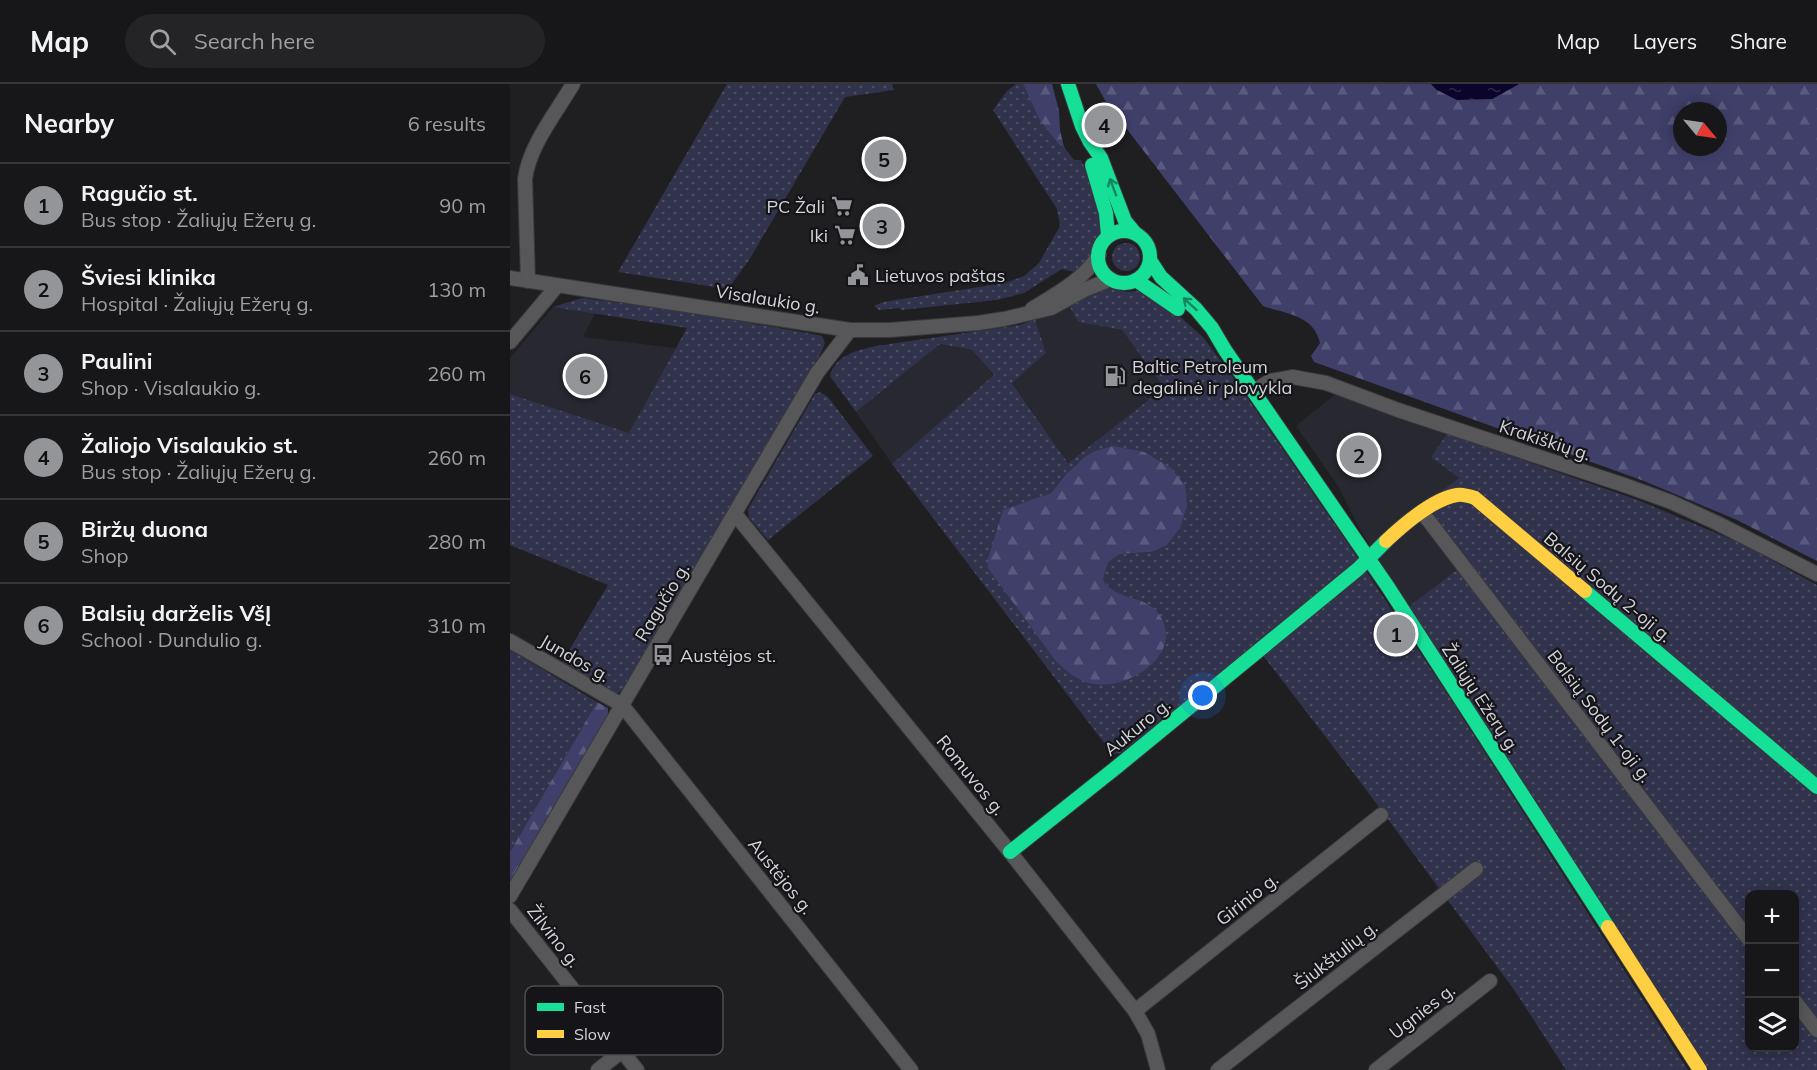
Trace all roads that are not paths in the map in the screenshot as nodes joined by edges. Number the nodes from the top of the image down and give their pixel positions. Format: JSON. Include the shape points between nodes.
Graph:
{"nodes":[{"id":1,"x":573,"y":84,"type":"edge"},
{"id":2,"x":1068,"y":84,"type":"edge"},
{"id":3,"x":1090,"y":142,"type":"junction"},
{"id":4,"x":1135,"y":233,"type":"junction"},
{"id":5,"x":1108,"y":235,"type":"junction"},
{"id":6,"x":1098,"y":255,"type":"junction"},
{"id":7,"x":1150,"y":260,"type":"junction"},
{"id":8,"x":510,"y":278,"type":"edge"},
{"id":9,"x":1111,"y":279,"type":"junction"},
{"id":10,"x":1136,"y":280,"type":"junction"},
{"id":11,"x":528,"y":281,"type":"junction"},
{"id":12,"x":558,"y":286,"type":"junction"},
{"id":13,"x":1022,"y":315,"type":"junction"},
{"id":14,"x":850,"y":330,"type":"junction"},
{"id":15,"x":510,"y":342,"type":"edge"},
{"id":16,"x":1225,"y":350,"type":"junction"},
{"id":17,"x":1254,"y":391,"type":"junction"},
{"id":18,"x":1422,"y":512,"type":"junction"},
{"id":19,"x":735,"y":514,"type":"junction"},
{"id":20,"x":1368,"y":557,"type":"junction"},
{"id":21,"x":1817,"y":574,"type":"edge"},
{"id":22,"x":510,"y":641,"type":"edge"},
{"id":23,"x":622,"y":705,"type":"junction"},
{"id":24,"x":1817,"y":787,"type":"edge"},
{"id":25,"x":1381,"y":815,"type":"dead end"},
{"id":26,"x":1010,"y":852,"type":"junction"},
{"id":27,"x":1476,"y":869,"type":"dead end"},
{"id":28,"x":510,"y":896,"type":"edge"},
{"id":29,"x":510,"y":909,"type":"edge"},
{"id":30,"x":1745,"y":936,"type":"edge"},
{"id":31,"x":1490,"y":981,"type":"dead end"},
{"id":32,"x":571,"y":986,"type":"edge"},
{"id":33,"x":1799,"y":1007,"type":"edge"},
{"id":34,"x":1135,"y":1011,"type":"junction"},
{"id":35,"x":1817,"y":1030,"type":"edge"},
{"id":36,"x":617,"y":1055,"type":"edge"},
{"id":37,"x":625,"y":1055,"type":"edge"},
{"id":38,"x":598,"y":1070,"type":"edge"},
{"id":39,"x":637,"y":1070,"type":"edge"},
{"id":40,"x":911,"y":1070,"type":"edge"},
{"id":41,"x":1158,"y":1070,"type":"edge"},
{"id":42,"x":1218,"y":1070,"type":"edge"},
{"id":43,"x":1376,"y":1070,"type":"edge"},
{"id":44,"x":1700,"y":1070,"type":"edge"}],
"edges":[{"from":1,"to":11,"type":"street","via":[[526,166]]},
{"from":2,"to":3,"type":"main road"},
{"from":4,"to":3,"type":"main road","one_way":true,"via":[[1125,221],[1101,158]]},
{"from":3,"to":5,"type":"main road"},
{"from":4,"to":5,"type":"main road","via":[[1119,231]]},
{"from":4,"to":7,"type":"main road","via":[[1145,241]]},
{"from":5,"to":6,"type":"main road"},
{"from":6,"to":9,"type":"main road","via":[[1104,273]]},
{"from":6,"to":13,"type":"street","name":"Visalaukio g.","via":[[1077,279]]},
{"from":7,"to":10,"type":"main road"},
{"from":16,"to":7,"type":"main road","name":"Žaliųjų Ežerų g.","one_way":true,"via":[[1212,328],[1161,277]]},
{"from":8,"to":11,"type":"street","name":"Visalaukio g."},
{"from":9,"to":10,"type":"main road"},
{"from":9,"to":13,"type":"street","name":"Visalaukio g.","via":[[1051,308]]},
{"from":10,"to":16,"type":"main road","name":"Žaliųjų Ežerų g."},
{"from":11,"to":12,"type":"street","name":"Visalaukio g."},
{"from":12,"to":14,"type":"street","name":"Visalaukio g."},
{"from":12,"to":15,"type":"street"},
{"from":13,"to":14,"type":"street","name":"Visalaukio g.","via":[[978,323]]},
{"from":14,"to":19,"type":"street","name":"Ragučio g.","via":[[817,374]]},
{"from":16,"to":17,"type":"main road","name":"Žaliųjų Ežerų g."},
{"from":17,"to":20,"type":"main road","name":"Žaliųjų Ežerų g."},
{"from":17,"to":21,"type":"street","name":"Krakiškių g.","via":[[1270,381],[1293,377],[1326,383],[1671,502]]},
{"from":18,"to":20,"type":"main road","name":"Balsių Sodų 2-oji g."},
{"from":18,"to":24,"type":"main road","name":"Balsių Sodų 2-oji g.","via":[[1454,495],[1475,498]]},
{"from":18,"to":30,"type":"street","name":"Balsių Sodų 1-oji g."},
{"from":19,"to":23,"type":"street","name":"Ragučio g."},
{"from":19,"to":26,"type":"street","name":"Romuvos g."},
{"from":20,"to":26,"type":"main road","name":"Aukuro g."},
{"from":20,"to":44,"type":"main road","name":"Žaliųjų Ežerų g."},
{"from":22,"to":23,"type":"street","name":"Jundos g."},
{"from":23,"to":28,"type":"street","name":"Ragučio g."},
{"from":23,"to":40,"type":"street","name":"Austėjos g."},
{"from":25,"to":34,"type":"street","name":"Girinio g."},
{"from":26,"to":34,"type":"street","name":"Romuvos g."},
{"from":27,"to":42,"type":"street","name":"Šiukštulių g."},
{"from":29,"to":32,"type":"street","name":"Žilvino g."},
{"from":31,"to":43,"type":"street","name":"Ugnies g."},
{"from":33,"to":35,"type":"street"},
{"from":34,"to":41,"type":"street","name":"Romuvos g.","via":[[1148,1034]]},
{"from":36,"to":38,"type":"street"},
{"from":37,"to":39,"type":"street","name":"Žilvino g."}]}
